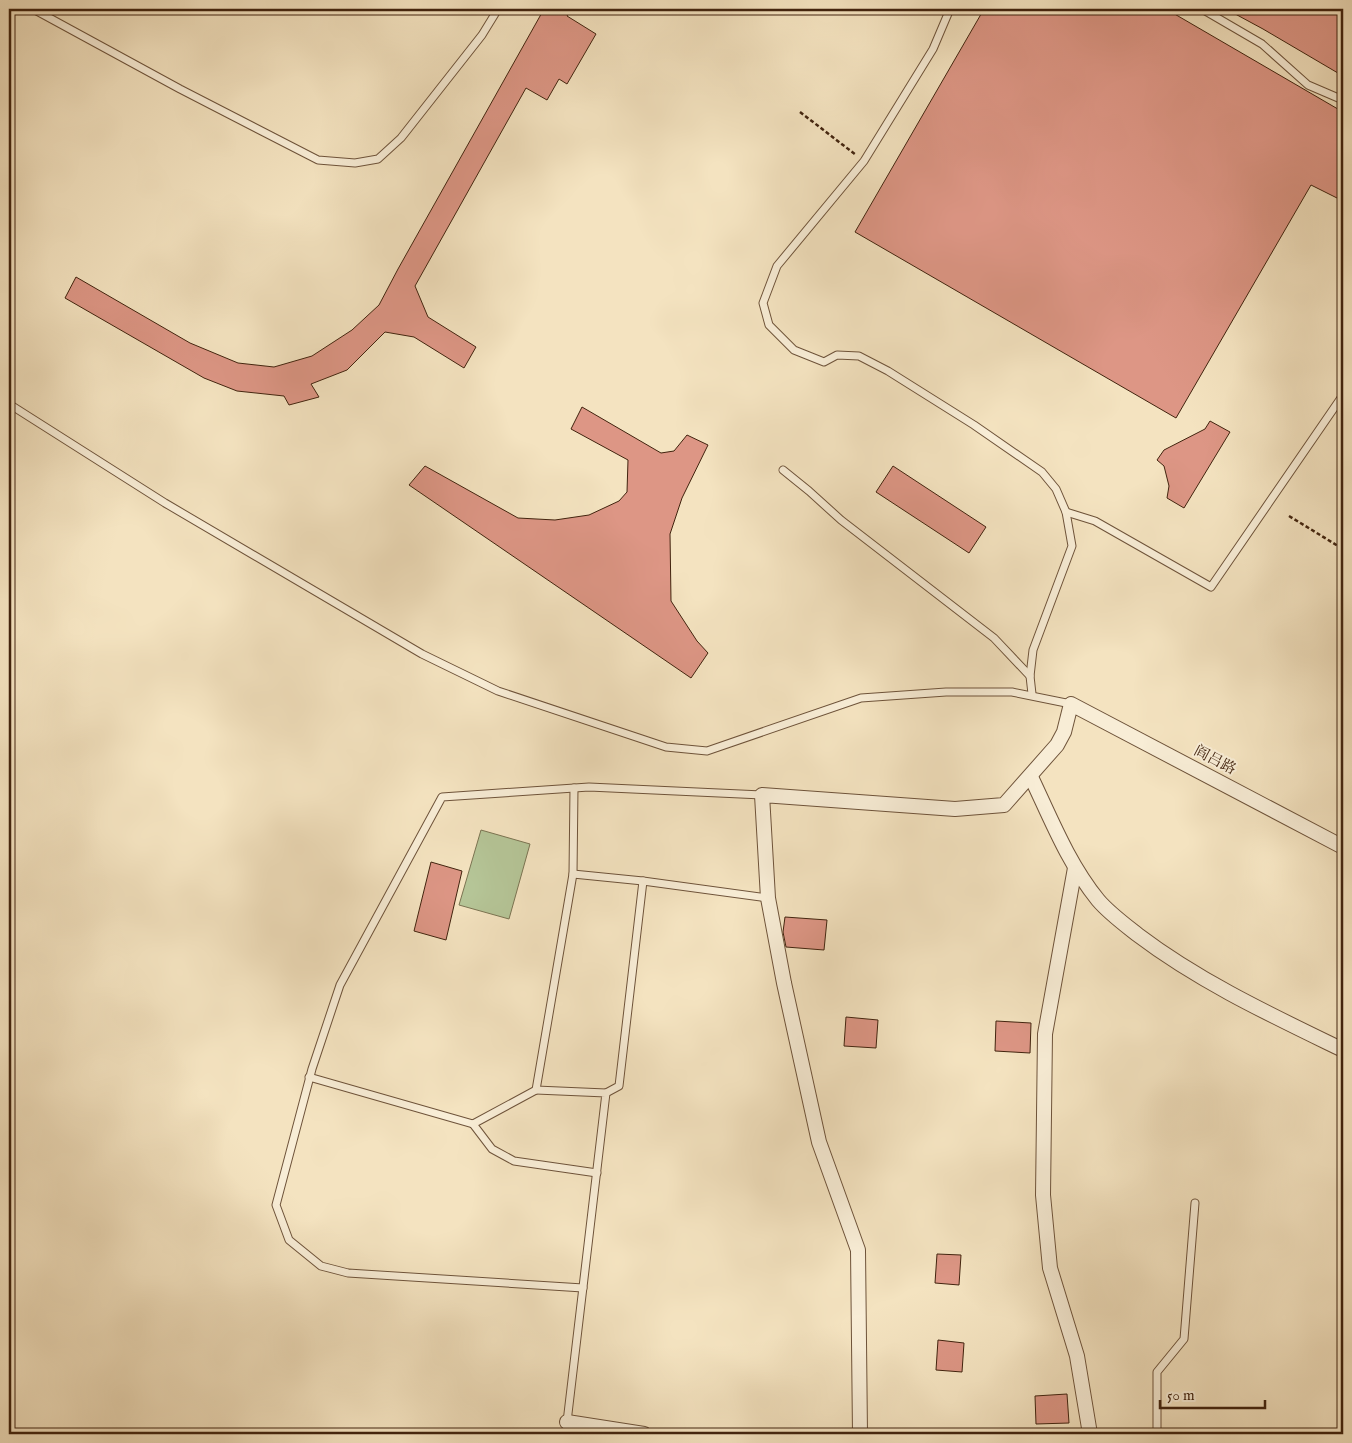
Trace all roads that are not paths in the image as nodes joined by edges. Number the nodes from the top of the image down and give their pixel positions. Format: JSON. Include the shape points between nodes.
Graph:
{"nodes":[{"id":1,"x":33,"y":9,"type":"edge"},
{"id":2,"x":498,"y":9,"type":"edge"},
{"id":3,"x":950,"y":9,"type":"edge"},
{"id":4,"x":1202,"y":9,"type":"edge"},
{"id":5,"x":1343,"y":100,"type":"edge"},
{"id":6,"x":1343,"y":395,"type":"edge"},
{"id":7,"x":9,"y":404,"type":"edge"},
{"id":8,"x":783,"y":470,"type":"dead end"},
{"id":9,"x":1066,"y":512,"type":"junction"},
{"id":10,"x":1030,"y":676,"type":"junction"},
{"id":11,"x":1032,"y":694,"type":"junction"},
{"id":12,"x":1071,"y":704,"type":"junction"},
{"id":13,"x":1034,"y":773,"type":"junction"},
{"id":14,"x":574,"y":788,"type":"junction"},
{"id":15,"x":762,"y":795,"type":"junction"},
{"id":16,"x":1343,"y":847,"type":"edge"},
{"id":17,"x":1074,"y":868,"type":"junction"},
{"id":18,"x":573,"y":874,"type":"junction"},
{"id":19,"x":643,"y":881,"type":"junction"},
{"id":20,"x":768,"y":898,"type":"junction"},
{"id":21,"x":1343,"y":1050,"type":"edge"},
{"id":22,"x":310,"y":1077,"type":"junction"},
{"id":23,"x":536,"y":1090,"type":"junction"},
{"id":24,"x":606,"y":1093,"type":"junction"},
{"id":25,"x":473,"y":1124,"type":"junction"},
{"id":26,"x":597,"y":1173,"type":"junction"},
{"id":27,"x":1195,"y":1203,"type":"dead end"},
{"id":28,"x":583,"y":1288,"type":"junction"},
{"id":29,"x":567,"y":1422,"type":"joint"},
{"id":30,"x":644,"y":1434,"type":"edge"},
{"id":31,"x":860,"y":1434,"type":"edge"},
{"id":32,"x":1090,"y":1434,"type":"edge"},
{"id":33,"x":1158,"y":1434,"type":"edge"}],
"edges":[{"from":1,"to":2,"type":"lane","via":[[318,160],[355,163],[378,159],[401,138],[482,35]]},
{"from":3,"to":9,"type":"lane","via":[[933,49],[864,161],[777,266],[763,303],[769,325],[794,350],[824,362],[836,355],[859,356],[974,425],[1042,472],[1056,489]]},
{"from":4,"to":5,"type":"lane","via":[[1262,44],[1308,86]]},
{"from":6,"to":9,"type":"lane","via":[[1212,586],[1095,521]]},
{"from":7,"to":11,"type":"lane","via":[[165,503],[422,654],[498,691],[666,747],[707,751],[861,698],[946,692]]},
{"from":8,"to":10,"type":"lane","via":[[841,520],[994,638]]},
{"from":9,"to":10,"type":"lane","via":[[1072,546],[1032,650]]},
{"from":10,"to":11,"type":"lane"},
{"from":11,"to":12,"type":"lane"},
{"from":12,"to":13,"type":"street","via":[[1064,732]]},
{"from":12,"to":16,"type":"street","name":"阎吕路"},
{"from":13,"to":15,"type":"street","via":[[1004,805],[955,809]]},
{"from":13,"to":17,"type":"street"},
{"from":14,"to":15,"type":"lane"},
{"from":14,"to":18,"type":"lane"},
{"from":14,"to":22,"type":"lane","via":[[442,797],[340,985]]},
{"from":15,"to":20,"type":"street"},
{"from":17,"to":21,"type":"street","via":[[1099,902],[1154,947],[1261,1009]]},
{"from":17,"to":32,"type":"street","via":[[1045,1034],[1043,1195],[1050,1268],[1077,1356]]},
{"from":18,"to":19,"type":"lane"},
{"from":18,"to":23,"type":"lane"},
{"from":19,"to":20,"type":"lane"},
{"from":19,"to":24,"type":"lane","via":[[619,1086]]},
{"from":20,"to":31,"type":"street","via":[[819,1142],[858,1250]]},
{"from":22,"to":25,"type":"lane"},
{"from":22,"to":28,"type":"lane","via":[[276,1205],[289,1240],[321,1266],[348,1273]]},
{"from":23,"to":24,"type":"lane"},
{"from":23,"to":25,"type":"lane"},
{"from":24,"to":26,"type":"lane"},
{"from":25,"to":26,"type":"lane","via":[[492,1149],[514,1161]]},
{"from":26,"to":28,"type":"lane"},
{"from":27,"to":33,"type":"lane","via":[[1184,1339],[1157,1372]]},
{"from":28,"to":29,"type":"lane"},
{"from":29,"to":30,"type":"street"}]}
